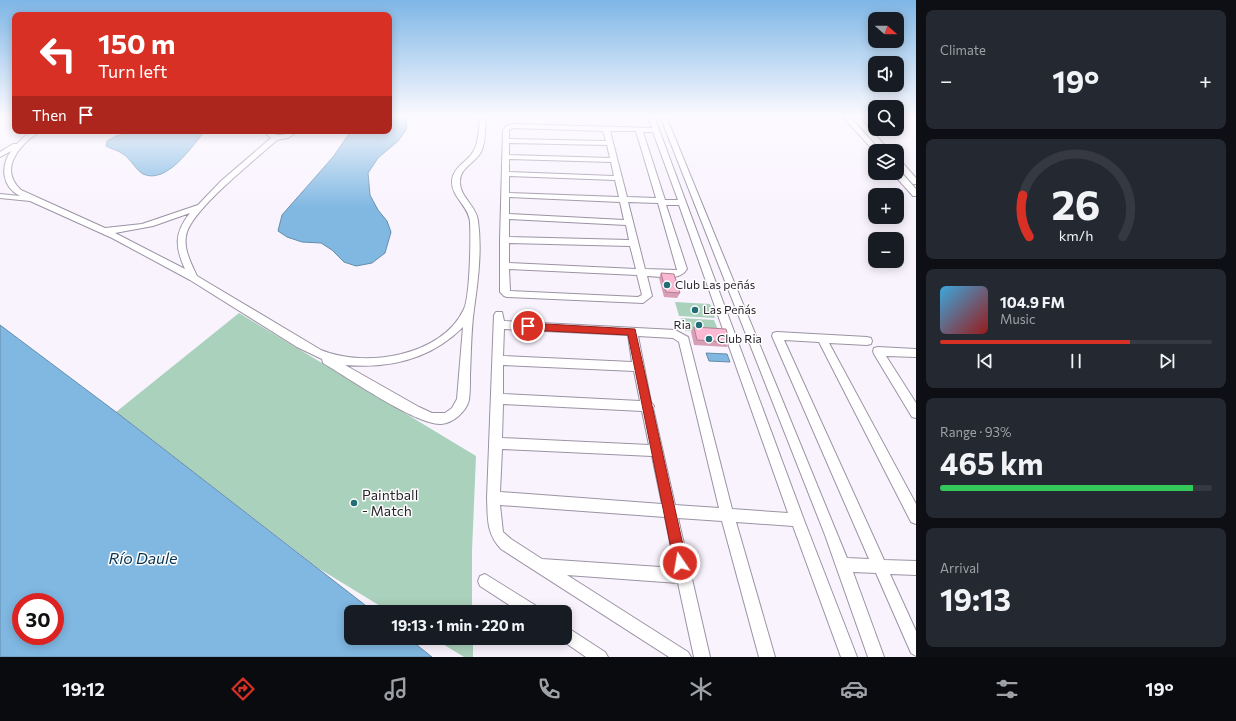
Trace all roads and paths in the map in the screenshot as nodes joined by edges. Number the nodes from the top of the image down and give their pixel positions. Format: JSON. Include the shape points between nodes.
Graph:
{"nodes":[{"id":1,"x":13,"y":147,"type":"edge"},
{"id":2,"x":18,"y":147,"type":"edge"},
{"id":3,"x":265,"y":147,"type":"edge"},
{"id":4,"x":479,"y":147,"type":"edge"},
{"id":5,"x":506,"y":147,"type":"edge"},
{"id":6,"x":611,"y":147,"type":"edge"},
{"id":7,"x":644,"y":147,"type":"edge"},
{"id":8,"x":662,"y":147,"type":"edge"},
{"id":9,"x":675,"y":147,"type":"edge"},
{"id":10,"x":0,"y":155,"type":"edge"},
{"id":11,"x":506,"y":157,"type":"junction"},
{"id":12,"x":614,"y":160,"type":"junction"},
{"id":13,"x":904,"y":169,"type":"edge"},
{"id":14,"x":506,"y":174,"type":"junction"},
{"id":15,"x":619,"y":178,"type":"junction"},
{"id":16,"x":903,"y":180,"type":"edge"},
{"id":17,"x":916,"y":182,"type":"edge"},
{"id":18,"x":916,"y":194,"type":"edge"},
{"id":19,"x":506,"y":195,"type":"junction"},
{"id":20,"x":0,"y":196,"type":"edge"},
{"id":21,"x":624,"y":199,"type":"junction"},
{"id":22,"x":35,"y":200,"type":"junction"},
{"id":23,"x":660,"y":201,"type":"junction"},
{"id":24,"x":681,"y":201,"type":"junction"},
{"id":25,"x":199,"y":207,"type":"junction"},
{"id":26,"x":505,"y":216,"type":"junction"},
{"id":27,"x":630,"y":223,"type":"junction"},
{"id":28,"x":104,"y":231,"type":"junction"},
{"id":29,"x":504,"y":240,"type":"junction"},
{"id":30,"x":635,"y":243,"type":"junction"},
{"id":31,"x":504,"y":266,"type":"junction"},
{"id":32,"x":642,"y":272,"type":"junction"},
{"id":33,"x":192,"y":278,"type":"junction"},
{"id":34,"x":470,"y":308,"type":"junction"},
{"id":35,"x":722,"y":310,"type":"junction"},
{"id":36,"x":741,"y":310,"type":"junction"},
{"id":37,"x":632,"y":331,"type":"junction"},
{"id":38,"x":822,"y":339,"type":"junction"},
{"id":39,"x":866,"y":341,"type":"dead end"},
{"id":40,"x":315,"y":353,"type":"junction"},
{"id":41,"x":916,"y":353,"type":"edge"},
{"id":42,"x":498,"y":360,"type":"junction"},
{"id":43,"x":638,"y":367,"type":"junction"},
{"id":44,"x":497,"y":399,"type":"junction"},
{"id":45,"x":648,"y":406,"type":"junction"},
{"id":46,"x":916,"y":413,"type":"edge"},
{"id":47,"x":496,"y":443,"type":"junction"},
{"id":48,"x":657,"y":451,"type":"junction"},
{"id":49,"x":494,"y":498,"type":"junction"},
{"id":50,"x":669,"y":510,"type":"junction"},
{"id":51,"x":727,"y":515,"type":"junction"},
{"id":52,"x":916,"y":517,"type":"edge"},
{"id":53,"x":797,"y":520,"type":"junction"},
{"id":54,"x":842,"y":565,"type":"junction"},
{"id":55,"x":540,"y":566,"type":"junction"},
{"id":56,"x":880,"y":566,"type":"junction"},
{"id":57,"x":916,"y":568,"type":"edge"},
{"id":58,"x":683,"y":576,"type":"junction"},
{"id":59,"x":485,"y":581,"type":"dead end"},
{"id":60,"x":522,"y":605,"type":"edge"},
{"id":61,"x":572,"y":639,"type":"edge"},
{"id":62,"x":916,"y":648,"type":"edge"},
{"id":63,"x":600,"y":657,"type":"edge"},
{"id":64,"x":683,"y":657,"type":"edge"},
{"id":65,"x":702,"y":657,"type":"edge"},
{"id":66,"x":767,"y":657,"type":"edge"},
{"id":67,"x":849,"y":657,"type":"edge"},
{"id":68,"x":876,"y":657,"type":"edge"}],
"edges":[{"from":1,"to":10,"type":"street"},
{"from":2,"to":22,"type":"street","via":[[12,154],[7,168],[9,183],[18,192]]},
{"from":3,"to":25,"type":"street"},
{"from":4,"to":34,"type":"street","via":[[458,173],[456,181],[460,197],[474,218]]},
{"from":5,"to":11,"type":"street"},
{"from":6,"to":12,"type":"street"},
{"from":7,"to":23,"type":"street"},
{"from":8,"to":24,"type":"street"},
{"from":9,"to":36,"type":"street"},
{"from":11,"to":12,"type":"street"},
{"from":11,"to":14,"type":"street"},
{"from":12,"to":15,"type":"street"},
{"from":13,"to":17,"type":"street"},
{"from":14,"to":15,"type":"street"},
{"from":14,"to":19,"type":"street"},
{"from":15,"to":21,"type":"street"},
{"from":16,"to":18,"type":"street"},
{"from":19,"to":21,"type":"street"},
{"from":19,"to":26,"type":"street"},
{"from":20,"to":22,"type":"street"},
{"from":21,"to":23,"type":"street"},
{"from":21,"to":27,"type":"street"},
{"from":22,"to":28,"type":"street"},
{"from":23,"to":24,"type":"street"},
{"from":23,"to":32,"type":"street","via":[[682,269],[675,274]]},
{"from":24,"to":35,"type":"street"},
{"from":25,"to":28,"type":"street","via":[[152,225]]},
{"from":25,"to":33,"type":"street","via":[[183,230],[183,255]]},
{"from":26,"to":27,"type":"street"},
{"from":26,"to":29,"type":"street"},
{"from":27,"to":30,"type":"street"},
{"from":28,"to":33,"type":"street"},
{"from":29,"to":30,"type":"street"},
{"from":29,"to":31,"type":"street"},
{"from":30,"to":32,"type":"street"},
{"from":31,"to":32,"type":"street"},
{"from":31,"to":32,"type":"street","via":[[505,292],[511,295],[640,301],[647,296]]},
{"from":33,"to":40,"type":"street"},
{"from":34,"to":40,"type":"street","via":[[459,325],[444,338],[403,358],[371,362],[344,361]]},
{"from":34,"to":40,"type":"street","via":[[463,400],[457,412],[450,416],[430,418]]},
{"from":35,"to":36,"type":"street"},
{"from":35,"to":53,"type":"street"},
{"from":36,"to":54,"type":"street"},
{"from":37,"to":42,"type":"street","via":[[499,320]]},
{"from":37,"to":43,"type":"street"},
{"from":37,"to":51,"type":"street","via":[[675,334],[684,340]]},
{"from":38,"to":39,"type":"street"},
{"from":38,"to":52,"type":"street"},
{"from":38,"to":56,"type":"street","via":[[777,336]]},
{"from":41,"to":46,"type":"street","via":[[878,351]]},
{"from":42,"to":43,"type":"street"},
{"from":42,"to":44,"type":"street"},
{"from":43,"to":45,"type":"street"},
{"from":44,"to":45,"type":"street"},
{"from":44,"to":47,"type":"street"},
{"from":45,"to":48,"type":"street"},
{"from":47,"to":48,"type":"street"},
{"from":47,"to":49,"type":"street"},
{"from":48,"to":50,"type":"street"},
{"from":49,"to":50,"type":"street"},
{"from":49,"to":55,"type":"street","via":[[495,527],[498,536]]},
{"from":50,"to":51,"type":"street"},
{"from":50,"to":58,"type":"street"},
{"from":51,"to":53,"type":"street"},
{"from":51,"to":66,"type":"street"},
{"from":53,"to":67,"type":"street"},
{"from":54,"to":56,"type":"street"},
{"from":54,"to":68,"type":"street"},
{"from":55,"to":58,"type":"street"},
{"from":55,"to":64,"type":"street"},
{"from":56,"to":57,"type":"street"},
{"from":56,"to":62,"type":"street"},
{"from":58,"to":65,"type":"street"},
{"from":59,"to":60,"type":"street"},
{"from":61,"to":63,"type":"street"}]}
